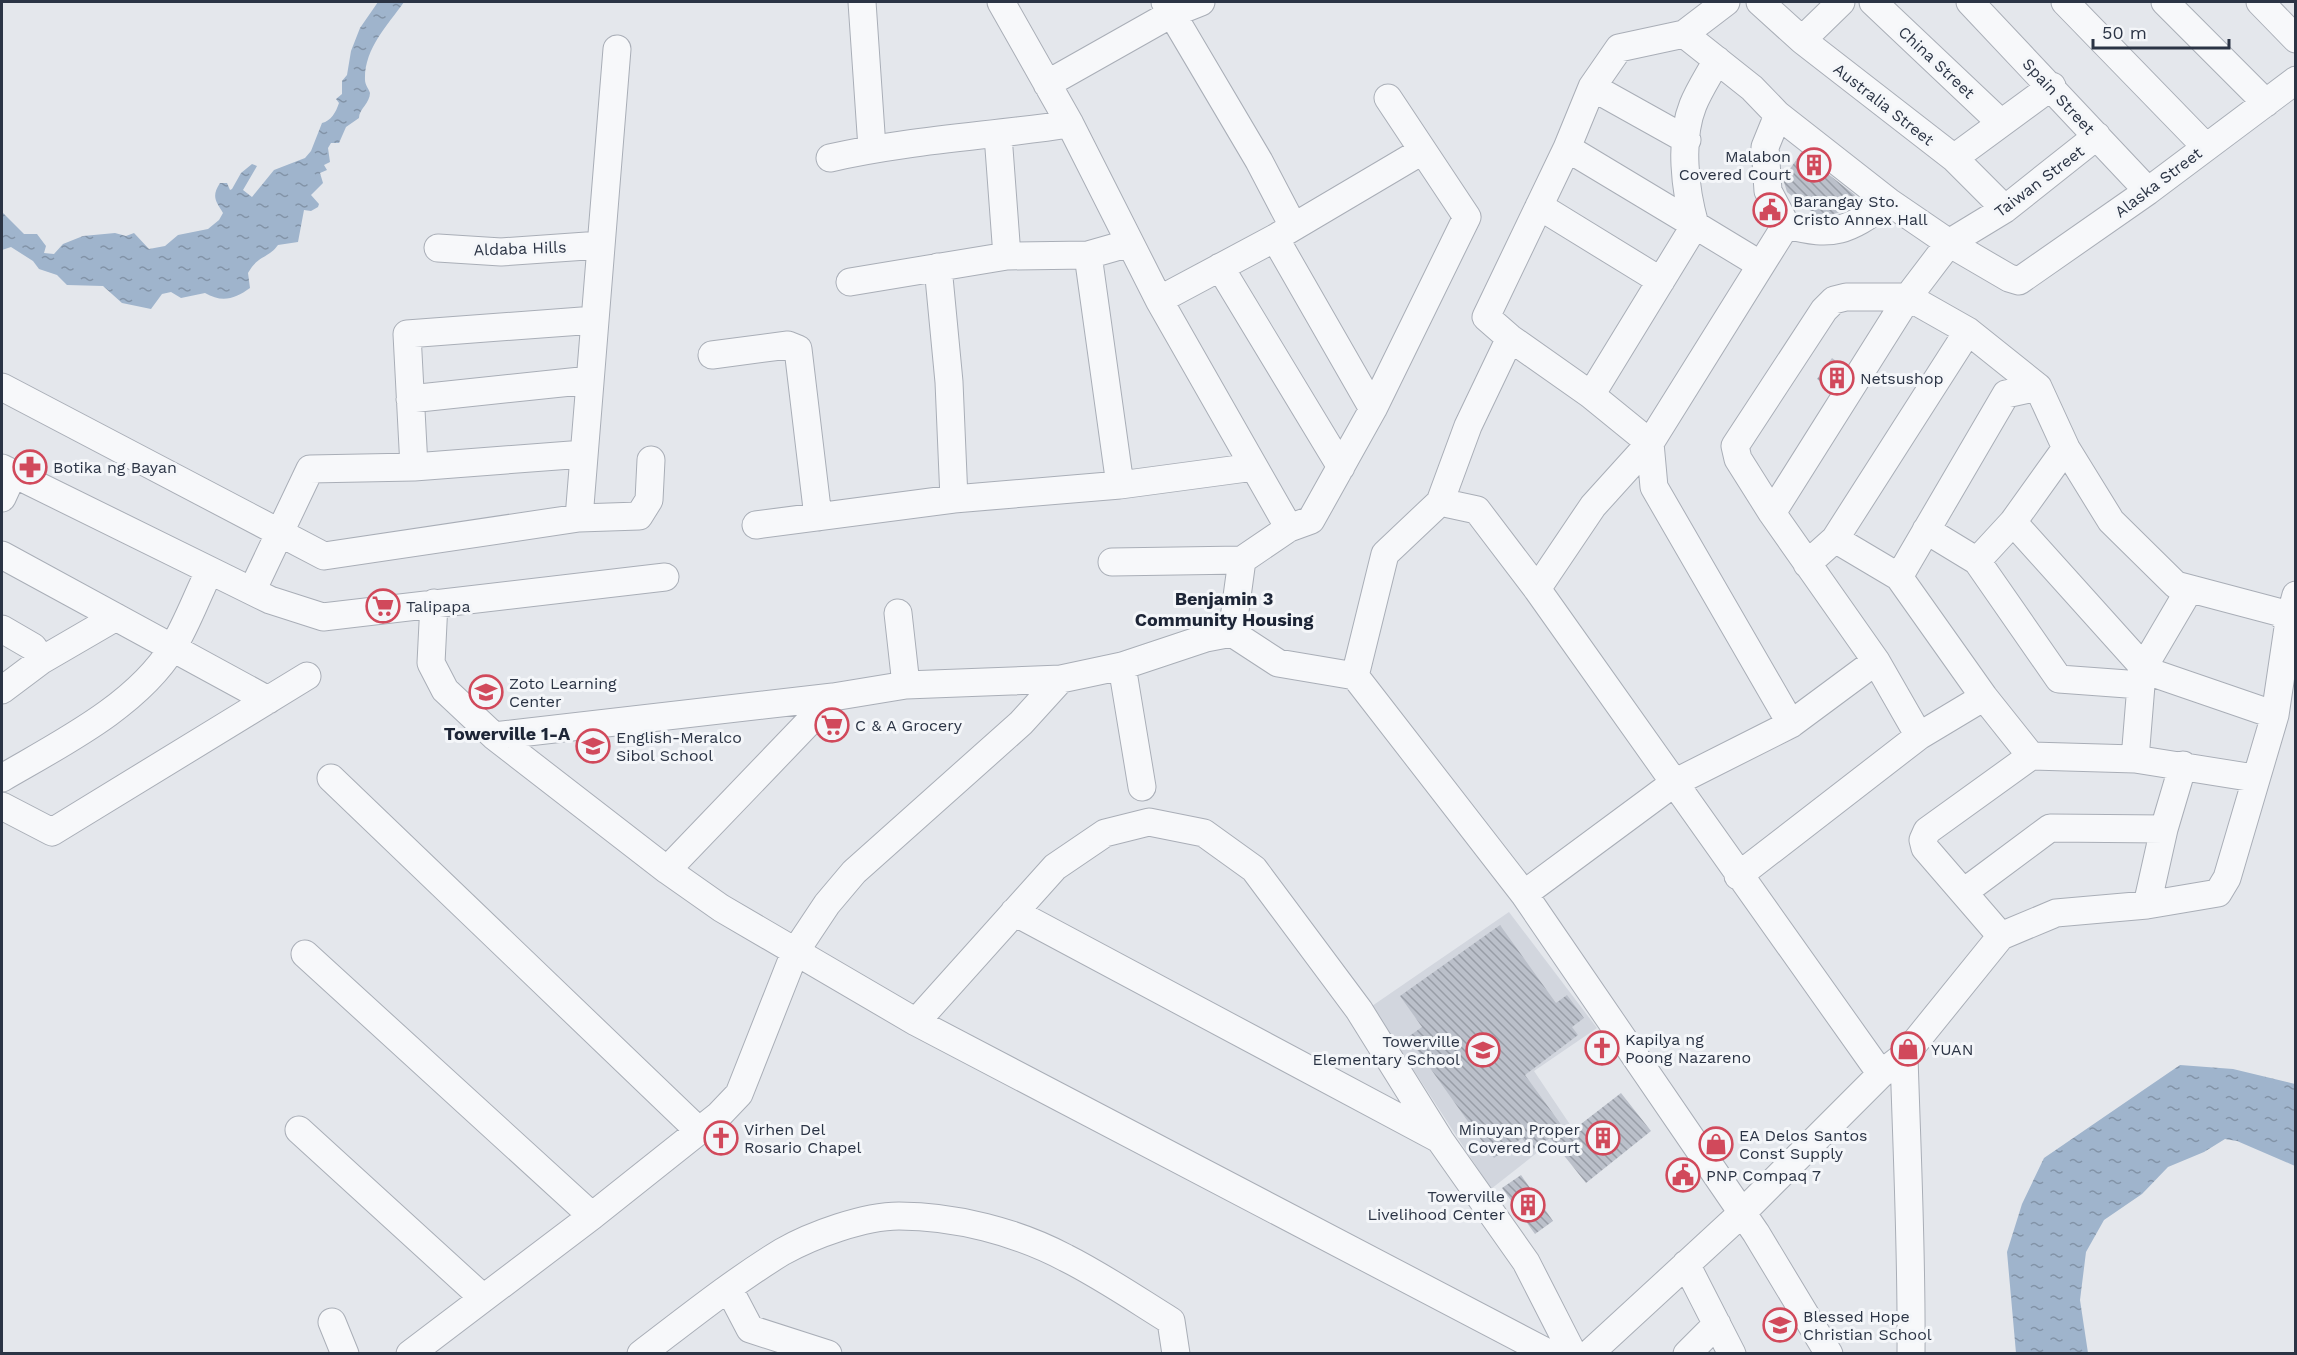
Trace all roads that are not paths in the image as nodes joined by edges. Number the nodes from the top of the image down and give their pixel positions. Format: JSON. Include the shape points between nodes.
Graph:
{"nodes":[{"id":1,"x":862,"y":2,"type":"edge"},
{"id":2,"x":1001,"y":2,"type":"edge"},
{"id":3,"x":1201,"y":2,"type":"edge"},
{"id":4,"x":1726,"y":2,"type":"edge"},
{"id":5,"x":1760,"y":2,"type":"edge"},
{"id":6,"x":1840,"y":2,"type":"edge"},
{"id":7,"x":1873,"y":2,"type":"edge"},
{"id":8,"x":1970,"y":2,"type":"edge"},
{"id":9,"x":2065,"y":2,"type":"edge"},
{"id":10,"x":2165,"y":2,"type":"edge"},
{"id":11,"x":2260,"y":2,"type":"edge"},
{"id":12,"x":1168,"y":8,"type":"edge"},
{"id":13,"x":1684,"y":34,"type":"junction"},
{"id":14,"x":2295,"y":39,"type":"edge"},
{"id":15,"x":1802,"y":40,"type":"junction"},
{"id":16,"x":616,"y":49,"type":"dead end"},
{"id":17,"x":1717,"y":60,"type":"junction"},
{"id":18,"x":2295,"y":80,"type":"edge"},
{"id":19,"x":1047,"y":84,"type":"junction"},
{"id":20,"x":2052,"y":86,"type":"junction"},
{"id":21,"x":1592,"y":87,"type":"junction"},
{"id":22,"x":1388,"y":98,"type":"dead end"},
{"id":23,"x":2266,"y":104,"type":"junction"},
{"id":24,"x":1778,"y":115,"type":"junction"},
{"id":25,"x":2001,"y":123,"type":"junction"},
{"id":26,"x":1070,"y":124,"type":"junction"},
{"id":27,"x":998,"y":135,"type":"junction"},
{"id":28,"x":2097,"y":136,"type":"junction"},
{"id":29,"x":1687,"y":140,"type":"junction"},
{"id":30,"x":2205,"y":147,"type":"junction"},
{"id":31,"x":872,"y":148,"type":"junction"},
{"id":32,"x":1567,"y":148,"type":"junction"},
{"id":33,"x":1422,"y":152,"type":"junction"},
{"id":34,"x":830,"y":158,"type":"dead end"},
{"id":35,"x":1954,"y":158,"type":"junction"},
{"id":36,"x":2148,"y":191,"type":"junction"},
{"id":37,"x":1889,"y":202,"type":"junction"},
{"id":38,"x":1539,"y":206,"type":"junction"},
{"id":39,"x":2005,"y":209,"type":"junction"},
{"id":40,"x":1695,"y":225,"type":"junction"},
{"id":41,"x":1786,"y":225,"type":"junction"},
{"id":42,"x":1284,"y":232,"type":"junction"},
{"id":43,"x":1130,"y":243,"type":"junction"},
{"id":44,"x":1948,"y":243,"type":"junction"},
{"id":45,"x":601,"y":244,"type":"junction"},
{"id":46,"x":438,"y":248,"type":"dead end"},
{"id":47,"x":1088,"y":255,"type":"junction"},
{"id":48,"x":1007,"y":256,"type":"junction"},
{"id":49,"x":1761,"y":265,"type":"junction"},
{"id":50,"x":938,"y":267,"type":"junction"},
{"id":51,"x":1220,"y":267,"type":"junction"},
{"id":52,"x":1661,"y":280,"type":"junction"},
{"id":53,"x":850,"y":282,"type":"dead end"},
{"id":54,"x":1908,"y":297,"type":"junction"},
{"id":55,"x":1159,"y":300,"type":"junction"},
{"id":56,"x":595,"y":320,"type":"junction"},
{"id":57,"x":1968,"y":331,"type":"junction"},
{"id":58,"x":1510,"y":338,"type":"junction"},
{"id":59,"x":712,"y":355,"type":"dead end"},
{"id":60,"x":590,"y":380,"type":"junction"},
{"id":61,"x":2,"y":387,"type":"edge"},
{"id":62,"x":2038,"y":387,"type":"junction"},
{"id":63,"x":1591,"y":395,"type":"junction"},
{"id":64,"x":410,"y":399,"type":"junction"},
{"id":65,"x":1373,"y":409,"type":"junction"},
{"id":66,"x":1650,"y":443,"type":"junction"},
{"id":67,"x":2066,"y":448,"type":"junction"},
{"id":68,"x":584,"y":454,"type":"junction"},
{"id":69,"x":651,"y":460,"type":"dead end"},
{"id":70,"x":1254,"y":466,"type":"junction"},
{"id":71,"x":414,"y":467,"type":"junction"},
{"id":72,"x":1341,"y":467,"type":"junction"},
{"id":73,"x":7,"y":471,"type":"edge"},
{"id":74,"x":1120,"y":485,"type":"junction"},
{"id":75,"x":2,"y":498,"type":"edge"},
{"id":76,"x":954,"y":499,"type":"junction"},
{"id":77,"x":1440,"y":502,"type":"junction"},
{"id":78,"x":1772,"y":513,"type":"junction"},
{"id":79,"x":818,"y":517,"type":"junction"},
{"id":80,"x":579,"y":518,"type":"junction"},
{"id":81,"x":2013,"y":522,"type":"junction"},
{"id":82,"x":756,"y":525,"type":"dead end"},
{"id":83,"x":1289,"y":528,"type":"junction"},
{"id":84,"x":1926,"y":530,"type":"junction"},
{"id":85,"x":279,"y":532,"type":"junction"},
{"id":86,"x":1835,"y":539,"type":"junction"},
{"id":87,"x":2,"y":555,"type":"edge"},
{"id":88,"x":1242,"y":560,"type":"junction"},
{"id":89,"x":1977,"y":561,"type":"junction"},
{"id":90,"x":1112,"y":562,"type":"dead end"},
{"id":91,"x":1807,"y":564,"type":"junction"},
{"id":92,"x":209,"y":572,"type":"junction"},
{"id":93,"x":665,"y":577,"type":"dead end"},
{"id":94,"x":1899,"y":577,"type":"junction"},
{"id":95,"x":1537,"y":589,"type":"junction"},
{"id":96,"x":2189,"y":590,"type":"junction"},
{"id":97,"x":252,"y":591,"type":"junction"},
{"id":98,"x":2295,"y":595,"type":"edge"},
{"id":99,"x":434,"y":603,"type":"junction"},
{"id":100,"x":898,"y":613,"type":"dead end"},
{"id":101,"x":117,"y":617,"type":"junction"},
{"id":102,"x":2289,"y":621,"type":"junction"},
{"id":103,"x":2,"y":629,"type":"edge"},
{"id":104,"x":1232,"y":633,"type":"junction"},
{"id":105,"x":172,"y":648,"type":"junction"},
{"id":106,"x":42,"y":660,"type":"junction"},
{"id":107,"x":1876,"y":661,"type":"junction"},
{"id":108,"x":1122,"y":666,"type":"junction"},
{"id":109,"x":307,"y":676,"type":"dead end"},
{"id":110,"x":1355,"y":676,"type":"junction"},
{"id":111,"x":2144,"y":678,"type":"junction"},
{"id":112,"x":1060,"y":679,"type":"junction"},
{"id":113,"x":906,"y":685,"type":"junction"},
{"id":114,"x":2,"y":690,"type":"edge"},
{"id":115,"x":832,"y":697,"type":"junction"},
{"id":116,"x":1984,"y":697,"type":"junction"},
{"id":117,"x":268,"y":700,"type":"junction"},
{"id":118,"x":2276,"y":715,"type":"junction"},
{"id":119,"x":1791,"y":724,"type":"junction"},
{"id":120,"x":494,"y":736,"type":"junction"},
{"id":121,"x":1919,"y":736,"type":"junction"},
{"id":122,"x":2031,"y":756,"type":"junction"},
{"id":123,"x":2135,"y":759,"type":"junction"},
{"id":124,"x":2183,"y":765,"type":"junction"},
{"id":125,"x":2,"y":778,"type":"edge"},
{"id":126,"x":331,"y":778,"type":"dead end"},
{"id":127,"x":2254,"y":778,"type":"junction"},
{"id":128,"x":1674,"y":783,"type":"junction"},
{"id":129,"x":1142,"y":787,"type":"dead end"},
{"id":130,"x":2,"y":806,"type":"edge"},
{"id":131,"x":2164,"y":829,"type":"junction"},
{"id":132,"x":667,"y":870,"type":"junction"},
{"id":133,"x":1738,"y":876,"type":"junction"},
{"id":134,"x":1964,"y":892,"type":"junction"},
{"id":135,"x":1524,"y":894,"type":"junction"},
{"id":136,"x":2147,"y":905,"type":"junction"},
{"id":137,"x":1014,"y":912,"type":"junction"},
{"id":138,"x":2001,"y":936,"type":"junction"},
{"id":139,"x":795,"y":952,"type":"junction"},
{"id":140,"x":305,"y":954,"type":"dead end"},
{"id":141,"x":916,"y":1022,"type":"junction"},
{"id":142,"x":1904,"y":1056,"type":"junction"},
{"id":143,"x":1881,"y":1074,"type":"junction"},
{"id":144,"x":299,"y":1130,"type":"dead end"},
{"id":145,"x":698,"y":1130,"type":"junction"},
{"id":146,"x":1440,"y":1140,"type":"junction"},
{"id":147,"x":1741,"y":1214,"type":"junction"},
{"id":148,"x":592,"y":1216,"type":"junction"},
{"id":149,"x":1686,"y":1264,"type":"junction"},
{"id":150,"x":729,"y":1288,"type":"junction"},
{"id":151,"x":482,"y":1297,"type":"junction"},
{"id":152,"x":332,"y":1322,"type":"dead end"},
{"id":153,"x":1717,"y":1324,"type":"junction"},
{"id":154,"x":345,"y":1353,"type":"edge"},
{"id":155,"x":410,"y":1353,"type":"edge"},
{"id":156,"x":641,"y":1353,"type":"edge"},
{"id":157,"x":828,"y":1353,"type":"edge"},
{"id":158,"x":1176,"y":1353,"type":"edge"},
{"id":159,"x":1550,"y":1353,"type":"edge"},
{"id":160,"x":1573,"y":1353,"type":"edge"},
{"id":161,"x":1589,"y":1353,"type":"edge"},
{"id":162,"x":1687,"y":1353,"type":"edge"},
{"id":163,"x":1732,"y":1353,"type":"edge"},
{"id":164,"x":1829,"y":1353,"type":"edge"},
{"id":165,"x":1911,"y":1353,"type":"edge"}],
"edges":[{"from":1,"to":31,"type":"street"},
{"from":2,"to":19,"type":"street"},
{"from":3,"to":12,"type":"street"},
{"from":4,"to":13,"type":"street"},
{"from":5,"to":15,"type":"street","name":"Australia Street"},
{"from":6,"to":15,"type":"street"},
{"from":7,"to":25,"type":"street","name":"China Street"},
{"from":8,"to":20,"type":"street","name":"Spain Street"},
{"from":9,"to":30,"type":"street"},
{"from":10,"to":23,"type":"street"},
{"from":11,"to":14,"type":"street"},
{"from":12,"to":19,"type":"street"},
{"from":12,"to":42,"type":"street","via":[[1259,161]]},
{"from":13,"to":17,"type":"street"},
{"from":13,"to":21,"type":"street","via":[[1619,48]]},
{"from":15,"to":35,"type":"street","name":"Australia Street"},
{"from":16,"to":45,"type":"street"},
{"from":17,"to":24,"type":"street"},
{"from":17,"to":29,"type":"street","via":[[1692,107]]},
{"from":18,"to":23,"type":"street","name":"Alaska Street"},
{"from":19,"to":26,"type":"street"},
{"from":20,"to":25,"type":"street"},
{"from":20,"to":28,"type":"street","name":"Spain Street"},
{"from":21,"to":29,"type":"street"},
{"from":21,"to":32,"type":"street"},
{"from":22,"to":33,"type":"street"},
{"from":23,"to":30,"type":"street","name":"Alaska Street"},
{"from":24,"to":37,"type":"street"},
{"from":24,"to":41,"type":"street","via":[[1765,147],[1768,191]]},
{"from":25,"to":35,"type":"street"},
{"from":26,"to":27,"type":"street"},
{"from":26,"to":43,"type":"street"},
{"from":27,"to":31,"type":"street"},
{"from":27,"to":48,"type":"street"},
{"from":28,"to":36,"type":"street","name":"Spain Street"},
{"from":28,"to":39,"type":"street","name":"Taiwan Street"},
{"from":29,"to":40,"type":"street","via":[[1686,195]]},
{"from":30,"to":36,"type":"street","name":"Alaska Street"},
{"from":31,"to":34,"type":"street"},
{"from":32,"to":38,"type":"street"},
{"from":32,"to":40,"type":"street"},
{"from":33,"to":42,"type":"street"},
{"from":33,"to":65,"type":"street","via":[[1467,217]]},
{"from":35,"to":39,"type":"street","name":"Australia Street"},
{"from":36,"to":44,"type":"street","name":"Alaska Street","via":[[2019,281]]},
{"from":37,"to":41,"type":"street","via":[[1845,230],[1817,233]]},
{"from":37,"to":44,"type":"street"},
{"from":38,"to":52,"type":"street"},
{"from":38,"to":58,"type":"street","via":[[1486,317]]},
{"from":39,"to":44,"type":"street","name":"Taiwan Street"},
{"from":40,"to":49,"type":"street"},
{"from":40,"to":52,"type":"street"},
{"from":41,"to":49,"type":"street"},
{"from":42,"to":51,"type":"street"},
{"from":42,"to":65,"type":"street"},
{"from":43,"to":47,"type":"street"},
{"from":43,"to":55,"type":"street"},
{"from":44,"to":54,"type":"street"},
{"from":45,"to":46,"type":"street","name":"Aldaba Hills","via":[[501,252]]},
{"from":45,"to":56,"type":"street"},
{"from":47,"to":48,"type":"street"},
{"from":47,"to":74,"type":"street"},
{"from":48,"to":50,"type":"street"},
{"from":49,"to":66,"type":"street"},
{"from":50,"to":53,"type":"street"},
{"from":50,"to":76,"type":"street"},
{"from":51,"to":55,"type":"street"},
{"from":51,"to":72,"type":"street"},
{"from":52,"to":63,"type":"street"},
{"from":54,"to":57,"type":"street"},
{"from":54,"to":78,"type":"street"},
{"from":54,"to":78,"type":"street","via":[[1834,300],[1742,434],[1735,446],[1738,459]]},
{"from":55,"to":70,"type":"street"},
{"from":56,"to":60,"type":"street"},
{"from":56,"to":64,"type":"street","via":[[407,334]]},
{"from":57,"to":62,"type":"street"},
{"from":57,"to":86,"type":"street"},
{"from":58,"to":63,"type":"street"},
{"from":58,"to":77,"type":"street","via":[[1468,426]]},
{"from":59,"to":79,"type":"street","via":[[788,345],[798,349]]},
{"from":60,"to":64,"type":"street"},
{"from":60,"to":68,"type":"street"},
{"from":61,"to":85,"type":"street"},
{"from":62,"to":67,"type":"street"},
{"from":62,"to":84,"type":"street","via":[[2006,394]]},
{"from":63,"to":66,"type":"street"},
{"from":64,"to":71,"type":"street"},
{"from":65,"to":72,"type":"street"},
{"from":66,"to":95,"type":"street","via":[[1593,506]]},
{"from":66,"to":119,"type":"street","via":[[1654,487]]},
{"from":67,"to":81,"type":"street"},
{"from":67,"to":96,"type":"street","via":[[2111,521],[2176,585]]},
{"from":68,"to":71,"type":"street"},
{"from":68,"to":80,"type":"street"},
{"from":69,"to":80,"type":"street","via":[[649,500],[639,516]]},
{"from":70,"to":74,"type":"street"},
{"from":70,"to":83,"type":"street"},
{"from":71,"to":85,"type":"street","via":[[310,469]]},
{"from":72,"to":83,"type":"street","via":[[1311,520]]},
{"from":73,"to":75,"type":"street"},
{"from":73,"to":92,"type":"street"},
{"from":74,"to":76,"type":"street"},
{"from":76,"to":79,"type":"street"},
{"from":77,"to":95,"type":"street","via":[[1477,510]]},
{"from":77,"to":110,"type":"street","via":[[1385,554]]},
{"from":78,"to":91,"type":"street"},
{"from":79,"to":82,"type":"street"},
{"from":80,"to":85,"type":"street","via":[[324,556]]},
{"from":81,"to":89,"type":"street"},
{"from":81,"to":111,"type":"street"},
{"from":83,"to":88,"type":"street"},
{"from":84,"to":89,"type":"street"},
{"from":84,"to":94,"type":"street"},
{"from":85,"to":97,"type":"street"},
{"from":86,"to":91,"type":"street"},
{"from":86,"to":94,"type":"street"},
{"from":87,"to":101,"type":"street"},
{"from":88,"to":90,"type":"street"},
{"from":88,"to":104,"type":"street"},
{"from":89,"to":111,"type":"street","via":[[2058,678]]},
{"from":91,"to":107,"type":"street"},
{"from":92,"to":97,"type":"street"},
{"from":92,"to":105,"type":"street"},
{"from":93,"to":99,"type":"street"},
{"from":94,"to":116,"type":"street"},
{"from":95,"to":128,"type":"street"},
{"from":96,"to":102,"type":"street","via":[[2278,612]]},
{"from":96,"to":111,"type":"street","via":[[2149,658]]},
{"from":97,"to":99,"type":"street","via":[[323,617]]},
{"from":98,"to":102,"type":"street"},
{"from":99,"to":120,"type":"street","via":[[431,663],[445,690]]},
{"from":100,"to":113,"type":"street"},
{"from":101,"to":105,"type":"street"},
{"from":101,"to":106,"type":"street"},
{"from":102,"to":118,"type":"street"},
{"from":103,"to":106,"type":"street","via":[[33,647]]},
{"from":104,"to":108,"type":"street"},
{"from":104,"to":110,"type":"street","via":[[1278,663]]},
{"from":105,"to":117,"type":"street"},
{"from":105,"to":125,"type":"street","via":[[142,683],[93,725]]},
{"from":106,"to":114,"type":"street"},
{"from":107,"to":119,"type":"street"},
{"from":107,"to":121,"type":"street"},
{"from":108,"to":112,"type":"street"},
{"from":108,"to":129,"type":"street"},
{"from":109,"to":117,"type":"street"},
{"from":110,"to":135,"type":"street"},
{"from":111,"to":118,"type":"street"},
{"from":111,"to":123,"type":"street"},
{"from":112,"to":113,"type":"street"},
{"from":112,"to":139,"type":"street","via":[[1020,723],[854,872],[826,904]]},
{"from":113,"to":115,"type":"street"},
{"from":115,"to":120,"type":"street"},
{"from":115,"to":132,"type":"street"},
{"from":116,"to":121,"type":"street"},
{"from":116,"to":122,"type":"street"},
{"from":117,"to":130,"type":"street","via":[[52,832]]},
{"from":118,"to":127,"type":"street"},
{"from":119,"to":128,"type":"street"},
{"from":120,"to":132,"type":"street"},
{"from":121,"to":133,"type":"street"},
{"from":122,"to":123,"type":"street"},
{"from":122,"to":134,"type":"street","via":[[1927,831],[1925,848]]},
{"from":123,"to":124,"type":"street"},
{"from":124,"to":127,"type":"street"},
{"from":124,"to":131,"type":"street"},
{"from":126,"to":145,"type":"street"},
{"from":127,"to":136,"type":"street","via":[[2227,878],[2218,893]]},
{"from":128,"to":133,"type":"street"},
{"from":128,"to":135,"type":"street"},
{"from":131,"to":134,"type":"street","via":[[2050,828]]},
{"from":131,"to":136,"type":"street"},
{"from":132,"to":139,"type":"street"},
{"from":133,"to":143,"type":"street"},
{"from":134,"to":138,"type":"street"},
{"from":135,"to":147,"type":"street"},
{"from":136,"to":138,"type":"street","via":[[2056,913]]},
{"from":137,"to":141,"type":"street"},
{"from":137,"to":146,"type":"street"},
{"from":137,"to":146,"type":"street","via":[[1055,867],[1105,833],[1149,822],[1204,833],[1254,869],[1359,1010]]},
{"from":138,"to":142,"type":"street"},
{"from":139,"to":141,"type":"street"},
{"from":139,"to":145,"type":"street","via":[[739,1094],[719,1116]]},
{"from":140,"to":148,"type":"street"},
{"from":141,"to":159,"type":"street"},
{"from":142,"to":143,"type":"street"},
{"from":142,"to":165,"type":"street","via":[[1912,1255]]},
{"from":143,"to":147,"type":"street"},
{"from":144,"to":151,"type":"street"},
{"from":145,"to":148,"type":"street"},
{"from":146,"to":160,"type":"street","via":[[1526,1262]]},
{"from":147,"to":149,"type":"street"},
{"from":147,"to":164,"type":"street"},
{"from":148,"to":151,"type":"street"},
{"from":149,"to":153,"type":"street"},
{"from":149,"to":161,"type":"street"},
{"from":150,"to":156,"type":"street"},
{"from":150,"to":157,"type":"street","via":[[750,1329]]},
{"from":150,"to":158,"type":"street","via":[[783,1252],[830,1231],[898,1216],[948,1221],[1010,1233],[1065,1257],[1172,1321]]},
{"from":151,"to":155,"type":"street"},
{"from":152,"to":154,"type":"street"},
{"from":153,"to":162,"type":"street"},
{"from":153,"to":163,"type":"street"}]}
